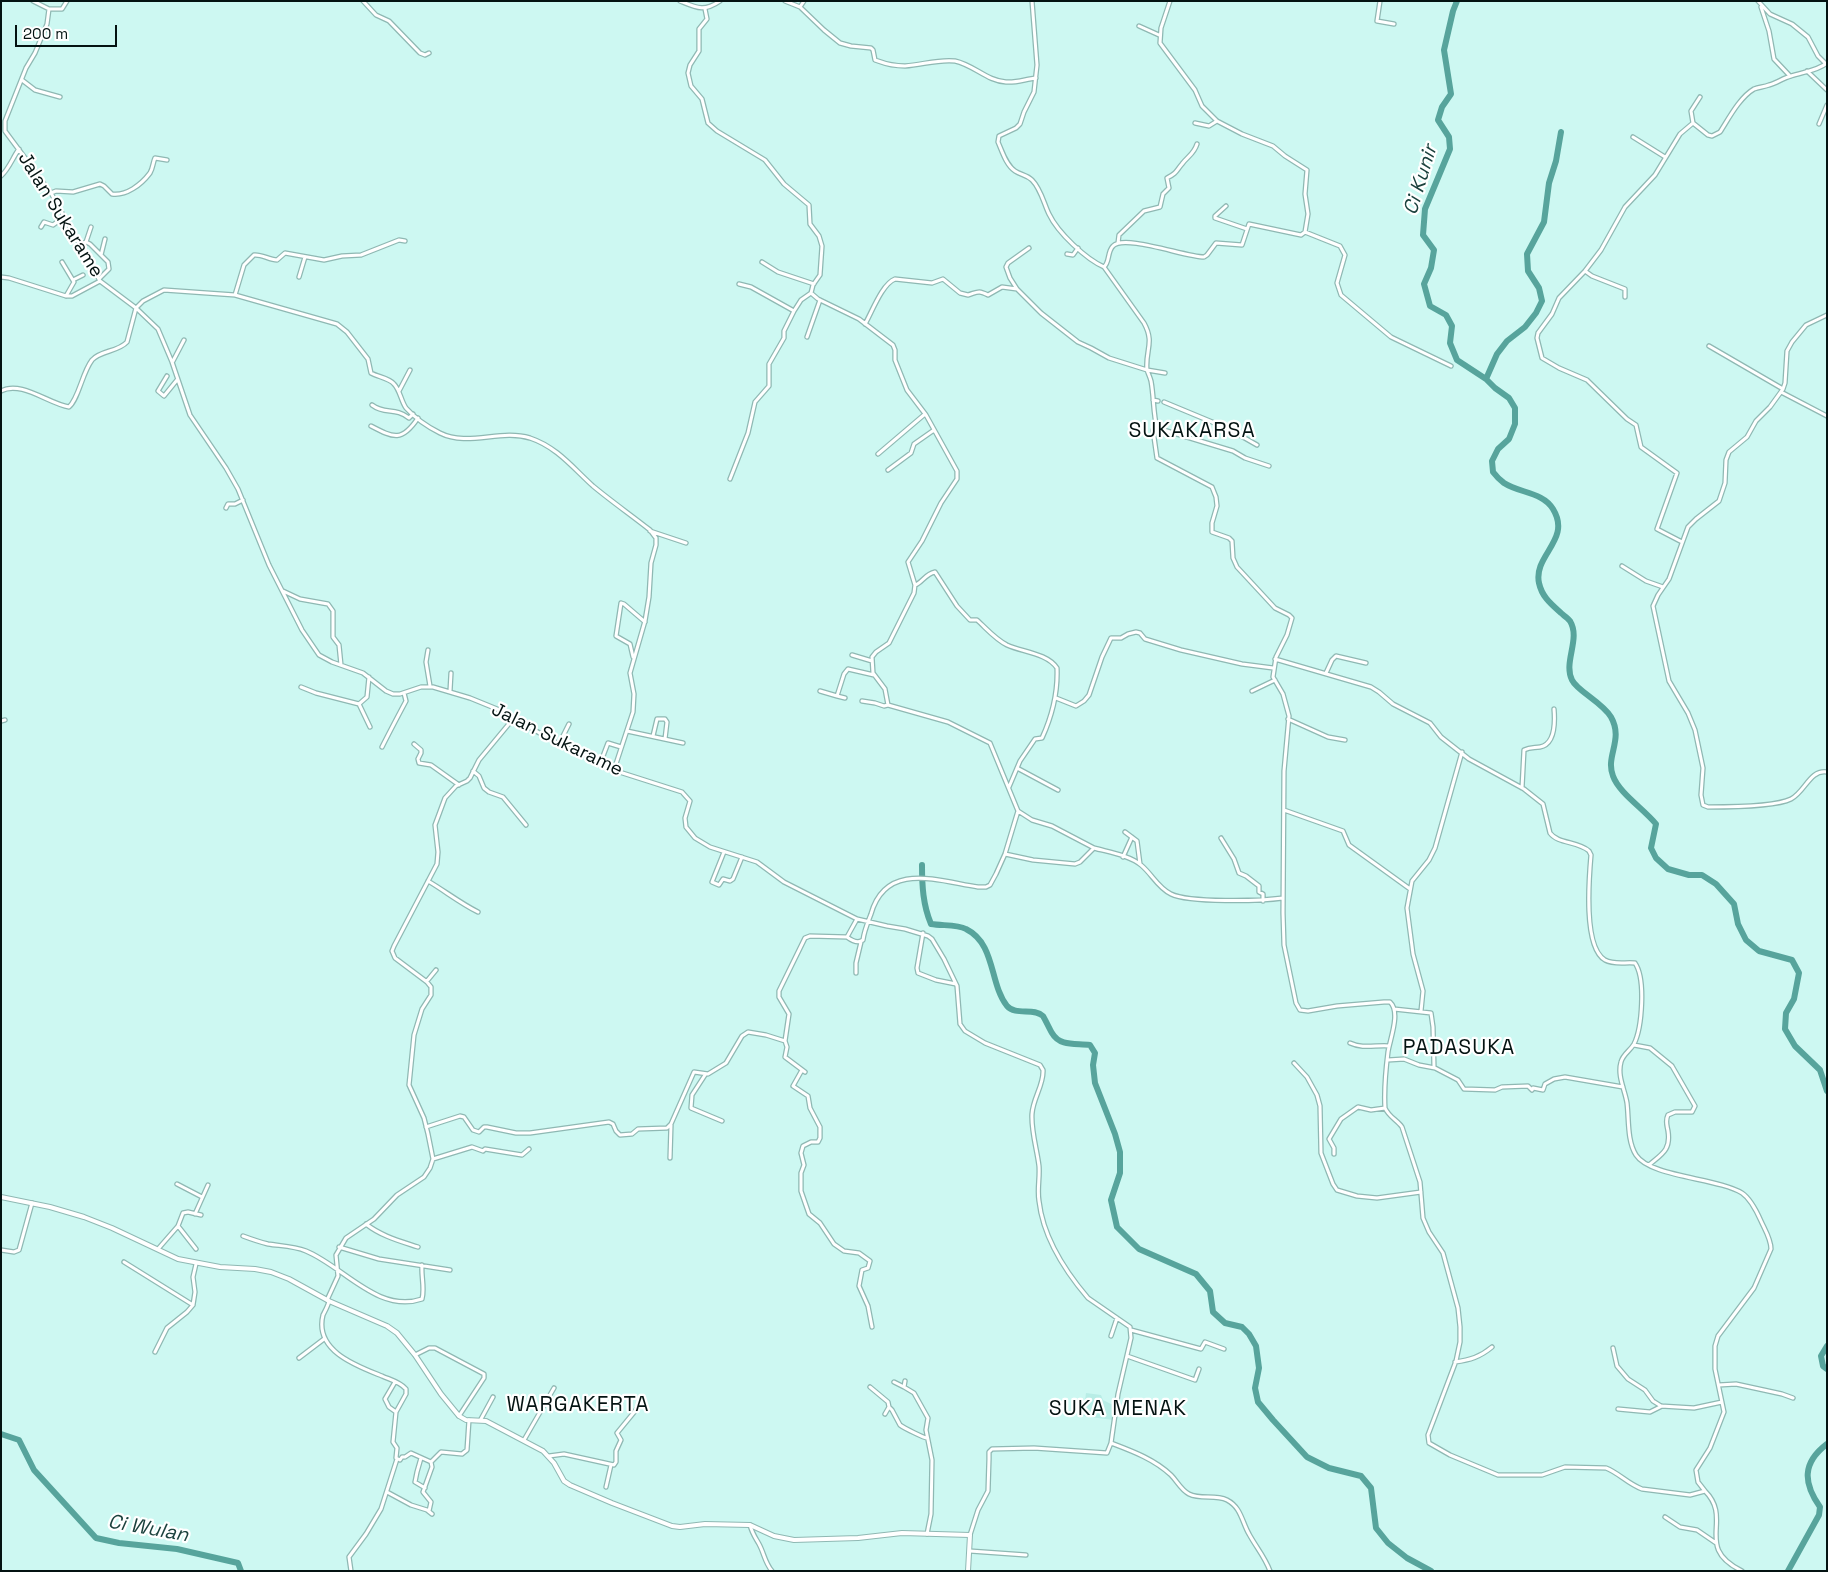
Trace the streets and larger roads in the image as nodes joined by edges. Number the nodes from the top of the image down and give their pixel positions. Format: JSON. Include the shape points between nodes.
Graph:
{"nodes":[{"id":1,"x":34,"y":1,"type":"edge"},
{"id":2,"x":67,"y":1,"type":"edge"},
{"id":3,"x":363,"y":1,"type":"edge"},
{"id":4,"x":680,"y":1,"type":"edge"},
{"id":5,"x":720,"y":1,"type":"edge"},
{"id":6,"x":785,"y":1,"type":"edge"},
{"id":7,"x":804,"y":1,"type":"edge"},
{"id":8,"x":1032,"y":1,"type":"edge"},
{"id":9,"x":1170,"y":1,"type":"edge"},
{"id":10,"x":1380,"y":1,"type":"edge"},
{"id":11,"x":1758,"y":2,"type":"edge"},
{"id":12,"x":800,"y":7,"type":"junction"},
{"id":13,"x":706,"y":8,"type":"junction"},
{"id":14,"x":49,"y":9,"type":"junction"},
{"id":15,"x":1394,"y":24,"type":"dead end"},
{"id":16,"x":1140,"y":26,"type":"dead end"},
{"id":17,"x":1160,"y":35,"type":"junction"},
{"id":18,"x":429,"y":53,"type":"dead end"},
{"id":19,"x":1826,"y":63,"type":"edge"},
{"id":20,"x":1807,"y":70,"type":"junction"},
{"id":21,"x":1790,"y":76,"type":"junction"},
{"id":22,"x":1036,"y":78,"type":"junction"},
{"id":23,"x":22,"y":80,"type":"junction"},
{"id":24,"x":1827,"y":90,"type":"edge"},
{"id":25,"x":1700,"y":97,"type":"dead end"},
{"id":26,"x":60,"y":98,"type":"dead end"},
{"id":27,"x":1827,"y":105,"type":"edge"},
{"id":28,"x":1,"y":115,"type":"edge"},
{"id":29,"x":6,"y":117,"type":"junction"},
{"id":30,"x":1217,"y":121,"type":"junction"},
{"id":31,"x":1195,"y":123,"type":"dead end"},
{"id":32,"x":1693,"y":123,"type":"junction"},
{"id":33,"x":1819,"y":124,"type":"dead end"},
{"id":34,"x":1633,"y":137,"type":"dead end"},
{"id":35,"x":1197,"y":144,"type":"dead end"},
{"id":36,"x":19,"y":149,"type":"junction"},
{"id":37,"x":1665,"y":157,"type":"junction"},
{"id":38,"x":167,"y":160,"type":"dead end"},
{"id":39,"x":1,"y":176,"type":"edge"},
{"id":40,"x":51,"y":193,"type":"junction"},
{"id":41,"x":1226,"y":206,"type":"dead end"},
{"id":42,"x":64,"y":216,"type":"junction"},
{"id":43,"x":41,"y":227,"type":"dead end"},
{"id":44,"x":91,"y":228,"type":"dead end"},
{"id":45,"x":1247,"y":229,"type":"junction"},
{"id":46,"x":1305,"y":232,"type":"junction"},
{"id":47,"x":106,"y":239,"type":"dead end"},
{"id":48,"x":405,"y":241,"type":"dead end"},
{"id":49,"x":86,"y":242,"type":"junction"},
{"id":50,"x":1118,"y":243,"type":"junction"},
{"id":51,"x":79,"y":245,"type":"junction"},
{"id":52,"x":1030,"y":248,"type":"dead end"},
{"id":53,"x":1078,"y":248,"type":"junction"},
{"id":54,"x":1067,"y":254,"type":"dead end"},
{"id":55,"x":101,"y":255,"type":"junction"},
{"id":56,"x":305,"y":259,"type":"junction"},
{"id":57,"x":62,"y":262,"type":"dead end"},
{"id":58,"x":762,"y":262,"type":"dead end"},
{"id":59,"x":1104,"y":267,"type":"junction"},
{"id":60,"x":1585,"y":271,"type":"junction"},
{"id":61,"x":83,"y":275,"type":"dead end"},
{"id":62,"x":1,"y":277,"type":"edge"},
{"id":63,"x":299,"y":277,"type":"dead end"},
{"id":64,"x":73,"y":280,"type":"junction"},
{"id":65,"x":100,"y":280,"type":"junction"},
{"id":66,"x":739,"y":284,"type":"dead end"},
{"id":67,"x":814,"y":284,"type":"junction"},
{"id":68,"x":1018,"y":289,"type":"junction"},
{"id":69,"x":811,"y":293,"type":"junction"},
{"id":70,"x":235,"y":295,"type":"junction"},
{"id":71,"x":66,"y":296,"type":"junction"},
{"id":72,"x":1625,"y":297,"type":"dead end"},
{"id":73,"x":820,"y":300,"type":"junction"},
{"id":74,"x":136,"y":308,"type":"junction"},
{"id":75,"x":794,"y":310,"type":"junction"},
{"id":76,"x":1827,"y":315,"type":"edge"},
{"id":77,"x":865,"y":324,"type":"junction"},
{"id":78,"x":807,"y":337,"type":"dead end"},
{"id":79,"x":184,"y":340,"type":"dead end"},
{"id":80,"x":1709,"y":346,"type":"dead end"},
{"id":81,"x":172,"y":362,"type":"junction"},
{"id":82,"x":1452,"y":366,"type":"dead end"},
{"id":83,"x":410,"y":370,"type":"dead end"},
{"id":84,"x":1147,"y":370,"type":"junction"},
{"id":85,"x":1165,"y":373,"type":"dead end"},
{"id":86,"x":167,"y":376,"type":"dead end"},
{"id":87,"x":178,"y":380,"type":"junction"},
{"id":88,"x":1,"y":391,"type":"edge"},
{"id":89,"x":1782,"y":391,"type":"junction"},
{"id":90,"x":399,"y":392,"type":"junction"},
{"id":91,"x":1153,"y":400,"type":"junction"},
{"id":92,"x":1158,"y":401,"type":"dead end"},
{"id":93,"x":1164,"y":402,"type":"dead end"},
{"id":94,"x":372,"y":405,"type":"dead end"},
{"id":95,"x":413,"y":414,"type":"junction"},
{"id":96,"x":925,"y":414,"type":"junction"},
{"id":97,"x":1827,"y":416,"type":"edge"},
{"id":98,"x":418,"y":418,"type":"junction"},
{"id":99,"x":371,"y":426,"type":"dead end"},
{"id":100,"x":1157,"y":428,"type":"junction"},
{"id":101,"x":934,"y":430,"type":"junction"},
{"id":102,"x":1257,"y":445,"type":"dead end"},
{"id":103,"x":878,"y":454,"type":"dead end"},
{"id":104,"x":1269,"y":466,"type":"dead end"},
{"id":105,"x":888,"y":470,"type":"dead end"},
{"id":106,"x":730,"y":479,"type":"dead end"},
{"id":107,"x":243,"y":500,"type":"junction"},
{"id":108,"x":226,"y":508,"type":"dead end"},
{"id":109,"x":650,"y":530,"type":"junction"},
{"id":110,"x":1682,"y":542,"type":"junction"},
{"id":111,"x":686,"y":543,"type":"dead end"},
{"id":112,"x":1622,"y":566,"type":"dead end"},
{"id":113,"x":915,"y":586,"type":"junction"},
{"id":114,"x":1663,"y":587,"type":"junction"},
{"id":115,"x":281,"y":588,"type":"junction"},
{"id":116,"x":645,"y":622,"type":"junction"},
{"id":117,"x":428,"y":650,"type":"dead end"},
{"id":118,"x":852,"y":655,"type":"dead end"},
{"id":119,"x":634,"y":658,"type":"junction"},
{"id":120,"x":1275,"y":659,"type":"junction"},
{"id":121,"x":872,"y":660,"type":"junction"},
{"id":122,"x":1366,"y":663,"type":"dead end"},
{"id":123,"x":341,"y":665,"type":"junction"},
{"id":124,"x":1274,"y":668,"type":"junction"},
{"id":125,"x":451,"y":672,"type":"dead end"},
{"id":126,"x":1326,"y":673,"type":"junction"},
{"id":127,"x":874,"y":675,"type":"junction"},
{"id":128,"x":369,"y":677,"type":"junction"},
{"id":129,"x":1275,"y":680,"type":"junction"},
{"id":130,"x":430,"y":686,"type":"junction"},
{"id":131,"x":301,"y":687,"type":"dead end"},
{"id":132,"x":1252,"y":690,"type":"dead end"},
{"id":133,"x":450,"y":691,"type":"junction"},
{"id":134,"x":820,"y":691,"type":"dead end"},
{"id":135,"x":404,"y":693,"type":"junction"},
{"id":136,"x":837,"y":696,"type":"junction"},
{"id":137,"x":845,"y":698,"type":"dead end"},
{"id":138,"x":1056,"y":698,"type":"junction"},
{"id":139,"x":862,"y":701,"type":"dead end"},
{"id":140,"x":359,"y":704,"type":"junction"},
{"id":141,"x":888,"y":705,"type":"junction"},
{"id":142,"x":1554,"y":709,"type":"dead end"},
{"id":143,"x":513,"y":719,"type":"junction"},
{"id":144,"x":1288,"y":719,"type":"junction"},
{"id":145,"x":569,"y":724,"type":"dead end"},
{"id":146,"x":370,"y":727,"type":"dead end"},
{"id":147,"x":626,"y":731,"type":"junction"},
{"id":148,"x":653,"y":736,"type":"junction"},
{"id":149,"x":665,"y":739,"type":"junction"},
{"id":150,"x":1345,"y":740,"type":"dead end"},
{"id":151,"x":683,"y":743,"type":"dead end"},
{"id":152,"x":414,"y":744,"type":"dead end"},
{"id":153,"x":559,"y":744,"type":"junction"},
{"id":154,"x":382,"y":746,"type":"dead end"},
{"id":155,"x":621,"y":747,"type":"junction"},
{"id":156,"x":1462,"y":752,"type":"junction"},
{"id":157,"x":600,"y":764,"type":"junction"},
{"id":158,"x":1017,"y":768,"type":"junction"},
{"id":159,"x":614,"y":770,"type":"junction"},
{"id":160,"x":474,"y":771,"type":"junction"},
{"id":161,"x":1827,"y":772,"type":"edge"},
{"id":162,"x":460,"y":785,"type":"junction"},
{"id":163,"x":1009,"y":788,"type":"junction"},
{"id":164,"x":1522,"y":788,"type":"junction"},
{"id":165,"x":1058,"y":790,"type":"dead end"},
{"id":166,"x":1018,"y":810,"type":"junction"},
{"id":167,"x":1284,"y":810,"type":"junction"},
{"id":168,"x":526,"y":825,"type":"dead end"},
{"id":169,"x":1125,"y":832,"type":"dead end"},
{"id":170,"x":1132,"y":837,"type":"junction"},
{"id":171,"x":1220,"y":838,"type":"dead end"},
{"id":172,"x":1094,"y":848,"type":"junction"},
{"id":173,"x":724,"y":852,"type":"junction"},
{"id":174,"x":1005,"y":854,"type":"junction"},
{"id":175,"x":742,"y":857,"type":"junction"},
{"id":176,"x":1123,"y":857,"type":"junction"},
{"id":177,"x":1140,"y":864,"type":"junction"},
{"id":178,"x":428,"y":881,"type":"junction"},
{"id":179,"x":1411,"y":890,"type":"junction"},
{"id":180,"x":1283,"y":898,"type":"junction"},
{"id":181,"x":1263,"y":900,"type":"junction"},
{"id":182,"x":478,"y":912,"type":"dead end"},
{"id":183,"x":857,"y":919,"type":"junction"},
{"id":184,"x":868,"y":922,"type":"junction"},
{"id":185,"x":922,"y":933,"type":"junction"},
{"id":186,"x":847,"y":937,"type":"junction"},
{"id":187,"x":861,"y":942,"type":"junction"},
{"id":188,"x":436,"y":970,"type":"dead end"},
{"id":189,"x":856,"y":973,"type":"dead end"},
{"id":190,"x":427,"y":982,"type":"junction"},
{"id":191,"x":956,"y":984,"type":"junction"},
{"id":192,"x":1394,"y":1009,"type":"junction"},
{"id":193,"x":1421,"y":1011,"type":"junction"},
{"id":194,"x":785,"y":1042,"type":"junction"},
{"id":195,"x":1350,"y":1043,"type":"dead end"},
{"id":196,"x":1633,"y":1045,"type":"junction"},
{"id":197,"x":1389,"y":1046,"type":"junction"},
{"id":198,"x":1388,"y":1060,"type":"junction"},
{"id":199,"x":1294,"y":1063,"type":"dead end"},
{"id":200,"x":1434,"y":1068,"type":"junction"},
{"id":201,"x":705,"y":1075,"type":"junction"},
{"id":202,"x":1623,"y":1087,"type":"junction"},
{"id":203,"x":1385,"y":1108,"type":"junction"},
{"id":204,"x":722,"y":1122,"type":"dead end"},
{"id":205,"x":671,"y":1124,"type":"junction"},
{"id":206,"x":426,"y":1127,"type":"junction"},
{"id":207,"x":529,"y":1149,"type":"dead end"},
{"id":208,"x":1334,"y":1154,"type":"dead end"},
{"id":209,"x":670,"y":1158,"type":"dead end"},
{"id":210,"x":433,"y":1159,"type":"junction"},
{"id":211,"x":1649,"y":1165,"type":"junction"},
{"id":212,"x":178,"y":1184,"type":"dead end"},
{"id":213,"x":208,"y":1185,"type":"dead end"},
{"id":214,"x":1421,"y":1192,"type":"junction"},
{"id":215,"x":1,"y":1197,"type":"edge"},
{"id":216,"x":202,"y":1197,"type":"junction"},
{"id":217,"x":32,"y":1203,"type":"junction"},
{"id":218,"x":195,"y":1214,"type":"junction"},
{"id":219,"x":201,"y":1215,"type":"dead end"},
{"id":220,"x":366,"y":1224,"type":"junction"},
{"id":221,"x":178,"y":1226,"type":"junction"},
{"id":222,"x":243,"y":1236,"type":"dead end"},
{"id":223,"x":418,"y":1247,"type":"dead end"},
{"id":224,"x":339,"y":1248,"type":"junction"},
{"id":225,"x":158,"y":1249,"type":"junction"},
{"id":226,"x":196,"y":1249,"type":"dead end"},
{"id":227,"x":1,"y":1250,"type":"edge"},
{"id":228,"x":124,"y":1262,"type":"dead end"},
{"id":229,"x":196,"y":1264,"type":"junction"},
{"id":230,"x":422,"y":1265,"type":"junction"},
{"id":231,"x":337,"y":1269,"type":"junction"},
{"id":232,"x":450,"y":1270,"type":"dead end"},
{"id":233,"x":328,"y":1301,"type":"junction"},
{"id":234,"x":193,"y":1305,"type":"junction"},
{"id":235,"x":1117,"y":1318,"type":"junction"},
{"id":236,"x":872,"y":1327,"type":"dead end"},
{"id":237,"x":1132,"y":1330,"type":"junction"},
{"id":238,"x":1111,"y":1336,"type":"dead end"},
{"id":239,"x":325,"y":1339,"type":"junction"},
{"id":240,"x":1492,"y":1347,"type":"dead end"},
{"id":241,"x":1613,"y":1348,"type":"dead end"},
{"id":242,"x":1224,"y":1350,"type":"dead end"},
{"id":243,"x":155,"y":1352,"type":"dead end"},
{"id":244,"x":414,"y":1355,"type":"junction"},
{"id":245,"x":1127,"y":1356,"type":"junction"},
{"id":246,"x":299,"y":1358,"type":"dead end"},
{"id":247,"x":1455,"y":1362,"type":"junction"},
{"id":248,"x":1199,"y":1369,"type":"dead end"},
{"id":249,"x":395,"y":1382,"type":"junction"},
{"id":250,"x":894,"y":1382,"type":"dead end"},
{"id":251,"x":905,"y":1382,"type":"dead end"},
{"id":252,"x":1719,"y":1385,"type":"junction"},
{"id":253,"x":904,"y":1386,"type":"junction"},
{"id":254,"x":870,"y":1387,"type":"dead end"},
{"id":255,"x":554,"y":1388,"type":"dead end"},
{"id":256,"x":493,"y":1397,"type":"dead end"},
{"id":257,"x":1792,"y":1398,"type":"dead end"},
{"id":258,"x":1722,"y":1402,"type":"junction"},
{"id":259,"x":640,"y":1405,"type":"dead end"},
{"id":260,"x":1662,"y":1406,"type":"junction"},
{"id":261,"x":889,"y":1408,"type":"junction"},
{"id":262,"x":1618,"y":1409,"type":"dead end"},
{"id":263,"x":396,"y":1412,"type":"junction"},
{"id":264,"x":885,"y":1414,"type":"dead end"},
{"id":265,"x":459,"y":1416,"type":"junction"},
{"id":266,"x":469,"y":1420,"type":"junction"},
{"id":267,"x":480,"y":1420,"type":"junction"},
{"id":268,"x":928,"y":1438,"type":"junction"},
{"id":269,"x":524,"y":1440,"type":"junction"},
{"id":270,"x":1111,"y":1443,"type":"junction"},
{"id":271,"x":549,"y":1456,"type":"junction"},
{"id":272,"x":421,"y":1458,"type":"junction"},
{"id":273,"x":397,"y":1459,"type":"junction"},
{"id":274,"x":431,"y":1462,"type":"junction"},
{"id":275,"x":611,"y":1465,"type":"junction"},
{"id":276,"x":606,"y":1487,"type":"dead end"},
{"id":277,"x":425,"y":1488,"type":"junction"},
{"id":278,"x":1705,"y":1491,"type":"junction"},
{"id":279,"x":387,"y":1492,"type":"junction"},
{"id":280,"x":1664,"y":1517,"type":"dead end"},
{"id":281,"x":750,"y":1524,"type":"junction"},
{"id":282,"x":927,"y":1534,"type":"junction"},
{"id":283,"x":970,"y":1535,"type":"junction"},
{"id":284,"x":1716,"y":1543,"type":"junction"},
{"id":285,"x":970,"y":1551,"type":"junction"},
{"id":286,"x":1026,"y":1555,"type":"dead end"},
{"id":287,"x":351,"y":1571,"type":"edge"},
{"id":288,"x":772,"y":1571,"type":"edge"},
{"id":289,"x":968,"y":1571,"type":"edge"},
{"id":290,"x":1270,"y":1571,"type":"edge"},
{"id":291,"x":1742,"y":1571,"type":"edge"}],
"edges":[{"from":1,"to":14,"type":"street"},
{"from":2,"to":14,"type":"street","via":[[62,9]]},
{"from":3,"to":18,"type":"street","via":[[376,15],[389,21],[420,53]]},
{"from":4,"to":13,"type":"street"},
{"from":5,"to":13,"type":"street"},
{"from":6,"to":12,"type":"street"},
{"from":7,"to":12,"type":"street"},
{"from":8,"to":22,"type":"street"},
{"from":9,"to":17,"type":"street"},
{"from":10,"to":15,"type":"street","via":[[1376,20]]},
{"from":11,"to":19,"type":"street","via":[[1770,14],[1792,24],[1808,37],[1818,56]]},
{"from":11,"to":21,"type":"street","via":[[1769,31],[1774,59]]},
{"from":12,"to":22,"type":"street","via":[[840,43],[871,48],[878,61],[904,66],[929,61],[955,62],[999,81]]},
{"from":13,"to":67,"type":"street","via":[[707,19],[698,33],[699,51],[689,67],[690,83],[701,97],[710,126],[765,160],[784,184],[809,205],[810,224],[822,246],[820,275]]},
{"from":14,"to":23,"type":"street","via":[[47,24]]},
{"from":16,"to":17,"type":"street"},
{"from":17,"to":30,"type":"street","via":[[1160,43],[1202,106]]},
{"from":19,"to":20,"type":"street"},
{"from":20,"to":21,"type":"street"},
{"from":20,"to":24,"type":"street"},
{"from":21,"to":32,"type":"street","via":[[1750,92],[1717,134],[1708,135]]},
{"from":22,"to":53,"type":"street","via":[[1034,92],[1020,124],[997,140],[1013,169],[1032,180],[1051,217]]},
{"from":23,"to":26,"type":"street","via":[[34,90]]},
{"from":23,"to":29,"type":"street"},
{"from":25,"to":32,"type":"street","via":[[1691,111]]},
{"from":27,"to":33,"type":"street"},
{"from":28,"to":29,"type":"street"},
{"from":29,"to":36,"type":"street","name":"Jalan Sukarame","via":[[6,131]]},
{"from":30,"to":31,"type":"street","via":[[1210,126]]},
{"from":30,"to":46,"type":"street","via":[[1273,146],[1306,169],[1308,214]]},
{"from":32,"to":37,"type":"street","via":[[1680,134]]},
{"from":34,"to":37,"type":"street"},
{"from":35,"to":50,"type":"street","via":[[1192,155],[1167,178],[1169,188],[1162,195],[1160,208],[1144,211],[1119,235]]},
{"from":36,"to":39,"type":"street"},
{"from":36,"to":40,"type":"street","name":"Jalan Sukarame"},
{"from":37,"to":60,"type":"street","via":[[1655,175],[1625,207]]},
{"from":38,"to":40,"type":"street","via":[[155,158],[151,171],[124,193],[112,194],[100,184],[72,192]]},
{"from":40,"to":42,"type":"street","name":"Jalan Sukarame"},
{"from":41,"to":45,"type":"street","via":[[1215,218]]},
{"from":42,"to":43,"type":"street","via":[[53,225],[44,222]]},
{"from":42,"to":51,"type":"street","name":"Jalan Sukarame"},
{"from":44,"to":49,"type":"street"},
{"from":45,"to":46,"type":"street","via":[[1253,223],[1301,235]]},
{"from":45,"to":50,"type":"street","via":[[1242,245],[1216,244],[1204,257],[1135,243]]},
{"from":46,"to":82,"type":"street","via":[[1343,249],[1345,255],[1337,283],[1341,295],[1391,337]]},
{"from":47,"to":55,"type":"street"},
{"from":48,"to":56,"type":"street","via":[[399,240],[361,255]]},
{"from":49,"to":51,"type":"street"},
{"from":49,"to":55,"type":"street"},
{"from":50,"to":59,"type":"street","via":[[1112,247]]},
{"from":51,"to":65,"type":"street","name":"Jalan Sukarame"},
{"from":52,"to":68,"type":"street","via":[[1006,265]]},
{"from":53,"to":54,"type":"street","via":[[1073,255]]},
{"from":53,"to":59,"type":"street"},
{"from":55,"to":65,"type":"street","via":[[110,265]]},
{"from":56,"to":63,"type":"street"},
{"from":56,"to":70,"type":"street","via":[[285,253],[277,260],[254,255],[244,265]]},
{"from":57,"to":64,"type":"street"},
{"from":58,"to":67,"type":"street","via":[[778,272]]},
{"from":59,"to":84,"type":"street","via":[[1147,328],[1150,338]]},
{"from":60,"to":72,"type":"street","via":[[1625,290]]},
{"from":60,"to":110,"type":"street","via":[[1559,298],[1551,317],[1538,333],[1540,355],[1589,382],[1636,425],[1641,447],[1677,473],[1657,529]]},
{"from":61,"to":64,"type":"street"},
{"from":62,"to":71,"type":"street"},
{"from":64,"to":71,"type":"street"},
{"from":65,"to":71,"type":"street","via":[[72,296]]},
{"from":65,"to":74,"type":"street","name":"Jalan Sukarame"},
{"from":66,"to":75,"type":"street"},
{"from":67,"to":69,"type":"street"},
{"from":68,"to":77,"type":"street","via":[[1002,287],[988,296],[980,292],[968,295],[960,293],[943,278],[932,283],[895,279],[891,280]]},
{"from":68,"to":84,"type":"street","via":[[1045,318],[1078,342],[1109,358]]},
{"from":69,"to":73,"type":"street"},
{"from":69,"to":75,"type":"street"},
{"from":70,"to":74,"type":"street","via":[[164,290]]},
{"from":70,"to":90,"type":"street","via":[[337,324],[368,359],[370,373],[393,383]]},
{"from":73,"to":77,"type":"street"},
{"from":73,"to":78,"type":"street"},
{"from":74,"to":81,"type":"street","name":"Jalan Sukarame","via":[[158,329]]},
{"from":74,"to":88,"type":"street","via":[[127,342],[91,361],[71,406],[24,390],[10,388]]},
{"from":75,"to":106,"type":"street","via":[[770,364],[769,388],[755,402],[748,433]]},
{"from":76,"to":89,"type":"street","via":[[1806,325],[1792,342],[1786,356]]},
{"from":77,"to":96,"type":"street","via":[[893,345],[899,373]]},
{"from":79,"to":81,"type":"street"},
{"from":80,"to":89,"type":"street"},
{"from":81,"to":87,"type":"street","name":"Jalan Sukarame"},
{"from":83,"to":90,"type":"street"},
{"from":84,"to":85,"type":"street"},
{"from":84,"to":91,"type":"street"},
{"from":86,"to":87,"type":"street","via":[[158,391],[164,396]]},
{"from":87,"to":107,"type":"street","name":"Jalan Sukarame","via":[[190,415],[226,468]]},
{"from":89,"to":97,"type":"street"},
{"from":89,"to":110,"type":"street","via":[[1756,421],[1747,437],[1729,452],[1719,501],[1691,524]]},
{"from":90,"to":95,"type":"street","via":[[406,408]]},
{"from":91,"to":92,"type":"street"},
{"from":91,"to":100,"type":"street"},
{"from":93,"to":102,"type":"street","via":[[1230,429]]},
{"from":94,"to":95,"type":"street","via":[[380,411],[399,412],[409,418]]},
{"from":95,"to":98,"type":"street"},
{"from":96,"to":101,"type":"street"},
{"from":96,"to":103,"type":"street"},
{"from":98,"to":99,"type":"street","via":[[409,431],[398,436]]},
{"from":98,"to":109,"type":"street","via":[[451,437],[518,436],[547,446]]},
{"from":100,"to":104,"type":"street","via":[[1231,450]]},
{"from":100,"to":120,"type":"street","via":[[1153,430],[1157,458],[1212,487],[1217,506],[1212,532],[1232,541],[1237,567],[1275,608],[1291,617],[1292,623]]},
{"from":101,"to":105,"type":"street","via":[[914,444],[912,453]]},
{"from":101,"to":113,"type":"street","via":[[956,468],[958,479],[940,504],[908,562]]},
{"from":107,"to":108,"type":"street","via":[[228,504]]},
{"from":107,"to":115,"type":"street","name":"Jalan Sukarame"},
{"from":109,"to":111,"type":"street"},
{"from":109,"to":116,"type":"street","via":[[656,541]]},
{"from":110,"to":114,"type":"street","via":[[1670,579]]},
{"from":112,"to":114,"type":"street","via":[[1646,582]]},
{"from":113,"to":121,"type":"street","via":[[895,633]]},
{"from":113,"to":138,"type":"street","via":[[934,572],[970,620],[977,620],[1007,645],[1055,664]]},
{"from":114,"to":161,"type":"street","via":[[1653,608],[1669,681],[1695,730],[1703,768],[1703,805],[1748,806],[1788,800],[1817,772]]},
{"from":115,"to":123,"type":"street","name":"Jalan Sukarame","via":[[312,646],[322,657]]},
{"from":115,"to":123,"type":"street","via":[[300,599],[328,604],[333,611],[333,637],[339,646]]},
{"from":116,"to":119,"type":"street"},
{"from":116,"to":119,"type":"street","via":[[621,603],[617,637],[630,644]]},
{"from":117,"to":130,"type":"street","via":[[426,662]]},
{"from":118,"to":121,"type":"street"},
{"from":119,"to":147,"type":"street","via":[[630,673],[634,712]]},
{"from":120,"to":124,"type":"street"},
{"from":120,"to":126,"type":"street"},
{"from":121,"to":127,"type":"street"},
{"from":122,"to":126,"type":"street","via":[[1336,656]]},
{"from":123,"to":128,"type":"street","name":"Jalan Sukarame"},
{"from":124,"to":129,"type":"street"},
{"from":124,"to":138,"type":"street","via":[[1181,650],[1145,639],[1136,632],[1111,638],[1089,696],[1084,701],[1076,706]]},
{"from":125,"to":133,"type":"street"},
{"from":126,"to":156,"type":"street","via":[[1371,687],[1393,704],[1421,717]]},
{"from":127,"to":136,"type":"street","via":[[847,670]]},
{"from":127,"to":141,"type":"street","via":[[885,689]]},
{"from":128,"to":135,"type":"street","name":"Jalan Sukarame","via":[[389,692]]},
{"from":128,"to":140,"type":"street","via":[[367,698]]},
{"from":129,"to":132,"type":"street"},
{"from":129,"to":144,"type":"street","via":[[1283,694]]},
{"from":130,"to":133,"type":"street","name":"Jalan Sukarame"},
{"from":130,"to":135,"type":"street","name":"Jalan Sukarame"},
{"from":131,"to":140,"type":"street"},
{"from":133,"to":143,"type":"street","name":"Jalan Sukarame","via":[[497,709]]},
{"from":134,"to":136,"type":"street"},
{"from":135,"to":154,"type":"street","via":[[406,701]]},
{"from":136,"to":137,"type":"street"},
{"from":138,"to":158,"type":"street","via":[[1042,738],[1034,740]]},
{"from":139,"to":141,"type":"street"},
{"from":140,"to":146,"type":"street"},
{"from":141,"to":163,"type":"street","via":[[948,722],[988,740]]},
{"from":142,"to":164,"type":"street","via":[[1555,725],[1549,741],[1541,747],[1524,750]]},
{"from":143,"to":153,"type":"street","name":"Jalan Sukarame"},
{"from":143,"to":160,"type":"street","via":[[479,760]]},
{"from":144,"to":150,"type":"street","via":[[1328,737]]},
{"from":144,"to":167,"type":"street"},
{"from":145,"to":153,"type":"street"},
{"from":147,"to":148,"type":"street"},
{"from":147,"to":155,"type":"street"},
{"from":148,"to":149,"type":"street"},
{"from":148,"to":149,"type":"street","via":[[657,720],[665,720]]},
{"from":149,"to":151,"type":"street"},
{"from":152,"to":162,"type":"street","via":[[420,750],[419,763],[431,765]]},
{"from":153,"to":157,"type":"street","name":"Jalan Sukarame"},
{"from":155,"to":157,"type":"street","via":[[608,744]]},
{"from":155,"to":159,"type":"street"},
{"from":156,"to":164,"type":"street"},
{"from":156,"to":179,"type":"street","via":[[1435,848],[1413,879]]},
{"from":157,"to":159,"type":"street","name":"Jalan Sukarame"},
{"from":158,"to":163,"type":"street"},
{"from":158,"to":165,"type":"street"},
{"from":159,"to":173,"type":"street","name":"Jalan Sukarame","via":[[682,792],[690,801],[685,823],[688,830],[710,847]]},
{"from":160,"to":162,"type":"street"},
{"from":160,"to":168,"type":"street","via":[[487,790],[503,797]]},
{"from":162,"to":178,"type":"street","via":[[446,798],[435,825],[437,864]]},
{"from":163,"to":166,"type":"street"},
{"from":164,"to":196,"type":"street","via":[[1545,806],[1552,836],[1572,842],[1591,855],[1588,893],[1596,951],[1605,960],[1635,963],[1639,973],[1641,1009]]},
{"from":166,"to":172,"type":"street","via":[[1032,820],[1052,826]]},
{"from":166,"to":174,"type":"street"},
{"from":167,"to":179,"type":"street","via":[[1343,831],[1349,845]]},
{"from":167,"to":180,"type":"street"},
{"from":169,"to":170,"type":"street"},
{"from":170,"to":176,"type":"street"},
{"from":170,"to":177,"type":"street","via":[[1139,846]]},
{"from":171,"to":181,"type":"street","via":[[1240,873],[1259,886]]},
{"from":172,"to":174,"type":"street","via":[[1075,864]]},
{"from":172,"to":176,"type":"street"},
{"from":173,"to":175,"type":"street","name":"Jalan Sukarame"},
{"from":173,"to":175,"type":"street","via":[[712,882],[719,885],[723,879],[733,880]]},
{"from":174,"to":184,"type":"street","via":[[986,887],[919,877],[905,878],[879,896]]},
{"from":175,"to":183,"type":"street","name":"Jalan Sukarame","via":[[757,862],[784,882]]},
{"from":176,"to":177,"type":"street"},
{"from":177,"to":181,"type":"street","via":[[1160,887],[1174,896]]},
{"from":178,"to":182,"type":"street"},
{"from":178,"to":190,"type":"street","via":[[392,951],[395,958]]},
{"from":179,"to":193,"type":"street","via":[[1407,908],[1413,954],[1423,991]]},
{"from":180,"to":181,"type":"street"},
{"from":180,"to":192,"type":"street","via":[[1284,946],[1300,1010],[1384,1002],[1392,1003]]},
{"from":183,"to":184,"type":"street","name":"Jalan Sukarame"},
{"from":183,"to":186,"type":"street"},
{"from":184,"to":185,"type":"street","name":"Jalan Sukarame"},
{"from":184,"to":187,"type":"street"},
{"from":185,"to":191,"type":"street","via":[[932,939]]},
{"from":185,"to":191,"type":"street","via":[[918,973]]},
{"from":186,"to":187,"type":"street"},
{"from":186,"to":194,"type":"street","via":[[805,938],[779,991],[788,1014]]},
{"from":187,"to":189,"type":"street"},
{"from":188,"to":190,"type":"street"},
{"from":190,"to":206,"type":"street","via":[[431,995],[422,1009],[414,1035],[409,1085]]},
{"from":191,"to":235,"type":"street","via":[[960,1024],[965,1031],[1043,1070],[1033,1102],[1032,1121],[1040,1173],[1039,1203],[1045,1224],[1060,1257],[1082,1292]]},
{"from":192,"to":193,"type":"street"},
{"from":192,"to":197,"type":"street"},
{"from":193,"to":200,"type":"street","via":[[1430,1012],[1432,1016]]},
{"from":194,"to":201,"type":"street","via":[[748,1032],[742,1036],[726,1063]]},
{"from":194,"to":236,"type":"street","via":[[785,1056],[803,1071],[793,1084],[808,1096],[820,1128],[820,1140],[804,1145],[801,1191],[810,1214],[821,1223],[834,1244],[870,1261],[868,1268],[862,1270],[859,1285]]},
{"from":195,"to":197,"type":"street","via":[[1365,1047]]},
{"from":196,"to":202,"type":"street","via":[[1621,1063]]},
{"from":196,"to":211,"type":"street","via":[[1650,1048],[1672,1066],[1695,1106],[1692,1112],[1668,1115],[1668,1146]]},
{"from":197,"to":198,"type":"street"},
{"from":198,"to":200,"type":"street","via":[[1404,1059]]},
{"from":198,"to":203,"type":"street"},
{"from":199,"to":214,"type":"street","via":[[1317,1095],[1321,1153],[1337,1190],[1377,1198]]},
{"from":200,"to":202,"type":"street","via":[[1458,1080],[1464,1089],[1528,1086],[1543,1090],[1545,1084],[1565,1077]]},
{"from":201,"to":204,"type":"street","via":[[692,1095],[690,1106]]},
{"from":201,"to":205,"type":"street","via":[[694,1072]]},
{"from":202,"to":211,"type":"street","via":[[1635,1153]]},
{"from":203,"to":208,"type":"street","via":[[1371,1110],[1358,1107],[1341,1118],[1329,1139]]},
{"from":203,"to":214,"type":"street","via":[[1402,1128]]},
{"from":205,"to":206,"type":"street","via":[[667,1128],[638,1129],[627,1135],[620,1135],[609,1122],[548,1132],[516,1133],[484,1127],[479,1132],[460,1116]]},
{"from":205,"to":209,"type":"street"},
{"from":206,"to":210,"type":"street"},
{"from":207,"to":210,"type":"street","via":[[522,1155],[472,1147]]},
{"from":210,"to":220,"type":"street","via":[[424,1177],[397,1195]]},
{"from":211,"to":252,"type":"street","via":[[1742,1193],[1758,1214],[1769,1238],[1771,1249],[1757,1284],[1715,1342],[1715,1369]]},
{"from":212,"to":216,"type":"street"},
{"from":213,"to":216,"type":"street"},
{"from":214,"to":247,"type":"street","via":[[1424,1218],[1443,1253],[1458,1308],[1460,1342]]},
{"from":215,"to":217,"type":"street"},
{"from":216,"to":218,"type":"street"},
{"from":217,"to":225,"type":"street","via":[[67,1211]]},
{"from":217,"to":227,"type":"street","via":[[19,1250]]},
{"from":218,"to":219,"type":"street"},
{"from":218,"to":221,"type":"street","via":[[183,1213]]},
{"from":220,"to":223,"type":"street","via":[[394,1240]]},
{"from":220,"to":224,"type":"street","via":[[346,1238]]},
{"from":221,"to":225,"type":"street"},
{"from":221,"to":226,"type":"street"},
{"from":222,"to":231,"type":"street","via":[[304,1250]]},
{"from":224,"to":230,"type":"street","via":[[379,1259]]},
{"from":224,"to":231,"type":"street","via":[[335,1260]]},
{"from":225,"to":229,"type":"street"},
{"from":228,"to":234,"type":"street"},
{"from":229,"to":233,"type":"street","via":[[270,1272]]},
{"from":229,"to":234,"type":"street"},
{"from":230,"to":231,"type":"street","via":[[422,1299],[400,1302],[368,1291]]},
{"from":230,"to":232,"type":"street"},
{"from":231,"to":233,"type":"street","via":[[338,1276]]},
{"from":233,"to":239,"type":"street","via":[[322,1323]]},
{"from":233,"to":244,"type":"street","via":[[392,1328]]},
{"from":234,"to":243,"type":"street","via":[[167,1328]]},
{"from":235,"to":237,"type":"street"},
{"from":235,"to":238,"type":"street"},
{"from":237,"to":242,"type":"street","via":[[1201,1348],[1206,1342]]},
{"from":237,"to":245,"type":"street"},
{"from":239,"to":246,"type":"street"},
{"from":239,"to":249,"type":"street","via":[[329,1347],[340,1355]]},
{"from":240,"to":247,"type":"street","via":[[1472,1360]]},
{"from":241,"to":260,"type":"street","via":[[1617,1366]]},
{"from":244,"to":265,"type":"street"},
{"from":244,"to":265,"type":"street","via":[[435,1348],[484,1374]]},
{"from":245,"to":248,"type":"street","via":[[1195,1380]]},
{"from":245,"to":270,"type":"street"},
{"from":247,"to":278,"type":"street","via":[[1428,1434],[1429,1443],[1434,1447],[1498,1475],[1542,1475],[1565,1466],[1606,1468],[1642,1489],[1690,1495]]},
{"from":249,"to":263,"type":"street","via":[[385,1399]]},
{"from":249,"to":263,"type":"street","via":[[407,1390]]},
{"from":250,"to":253,"type":"street"},
{"from":251,"to":253,"type":"street"},
{"from":252,"to":257,"type":"street","via":[[1736,1384]]},
{"from":252,"to":258,"type":"street"},
{"from":253,"to":268,"type":"street","via":[[914,1393],[926,1414]]},
{"from":254,"to":261,"type":"street","via":[[888,1402]]},
{"from":255,"to":269,"type":"street"},
{"from":256,"to":267,"type":"street"},
{"from":258,"to":260,"type":"street","via":[[1694,1408]]},
{"from":258,"to":278,"type":"street","via":[[1722,1418],[1710,1448],[1696,1470],[1698,1482]]},
{"from":259,"to":275,"type":"street","via":[[616,1433],[621,1440],[615,1464]]},
{"from":260,"to":262,"type":"street","via":[[1650,1412]]},
{"from":261,"to":264,"type":"street"},
{"from":261,"to":268,"type":"street","via":[[900,1425]]},
{"from":263,"to":273,"type":"street","via":[[393,1442],[397,1448]]},
{"from":265,"to":266,"type":"street"},
{"from":266,"to":267,"type":"street"},
{"from":266,"to":274,"type":"street","via":[[465,1453],[441,1452]]},
{"from":267,"to":269,"type":"street"},
{"from":268,"to":282,"type":"street","via":[[932,1462]]},
{"from":269,"to":271,"type":"street"},
{"from":270,"to":283,"type":"street","via":[[1106,1454],[1034,1448],[992,1449],[988,1491]]},
{"from":270,"to":290,"type":"street","via":[[1154,1462],[1189,1494],[1226,1499],[1235,1505]]},
{"from":271,"to":275,"type":"street","via":[[564,1454]]},
{"from":271,"to":281,"type":"street","via":[[564,1481],[570,1485],[672,1526]]},
{"from":272,"to":273,"type":"street","via":[[411,1454]]},
{"from":272,"to":274,"type":"street"},
{"from":272,"to":277,"type":"street","via":[[415,1482]]},
{"from":273,"to":279,"type":"street"},
{"from":274,"to":277,"type":"street"},
{"from":275,"to":276,"type":"street"},
{"from":277,"to":279,"type":"street","via":[[423,1494],[431,1503],[431,1513]]},
{"from":278,"to":284,"type":"street","via":[[1716,1510]]},
{"from":279,"to":287,"type":"street","via":[[381,1509],[349,1557]]},
{"from":280,"to":284,"type":"street","via":[[1680,1528],[1697,1530]]},
{"from":281,"to":282,"type":"street","via":[[774,1536],[794,1540],[858,1538],[893,1533]]},
{"from":281,"to":288,"type":"street"},
{"from":282,"to":283,"type":"street"},
{"from":283,"to":285,"type":"street"},
{"from":284,"to":291,"type":"street","via":[[1725,1560]]},
{"from":285,"to":286,"type":"street"},
{"from":285,"to":289,"type":"street"}]}
